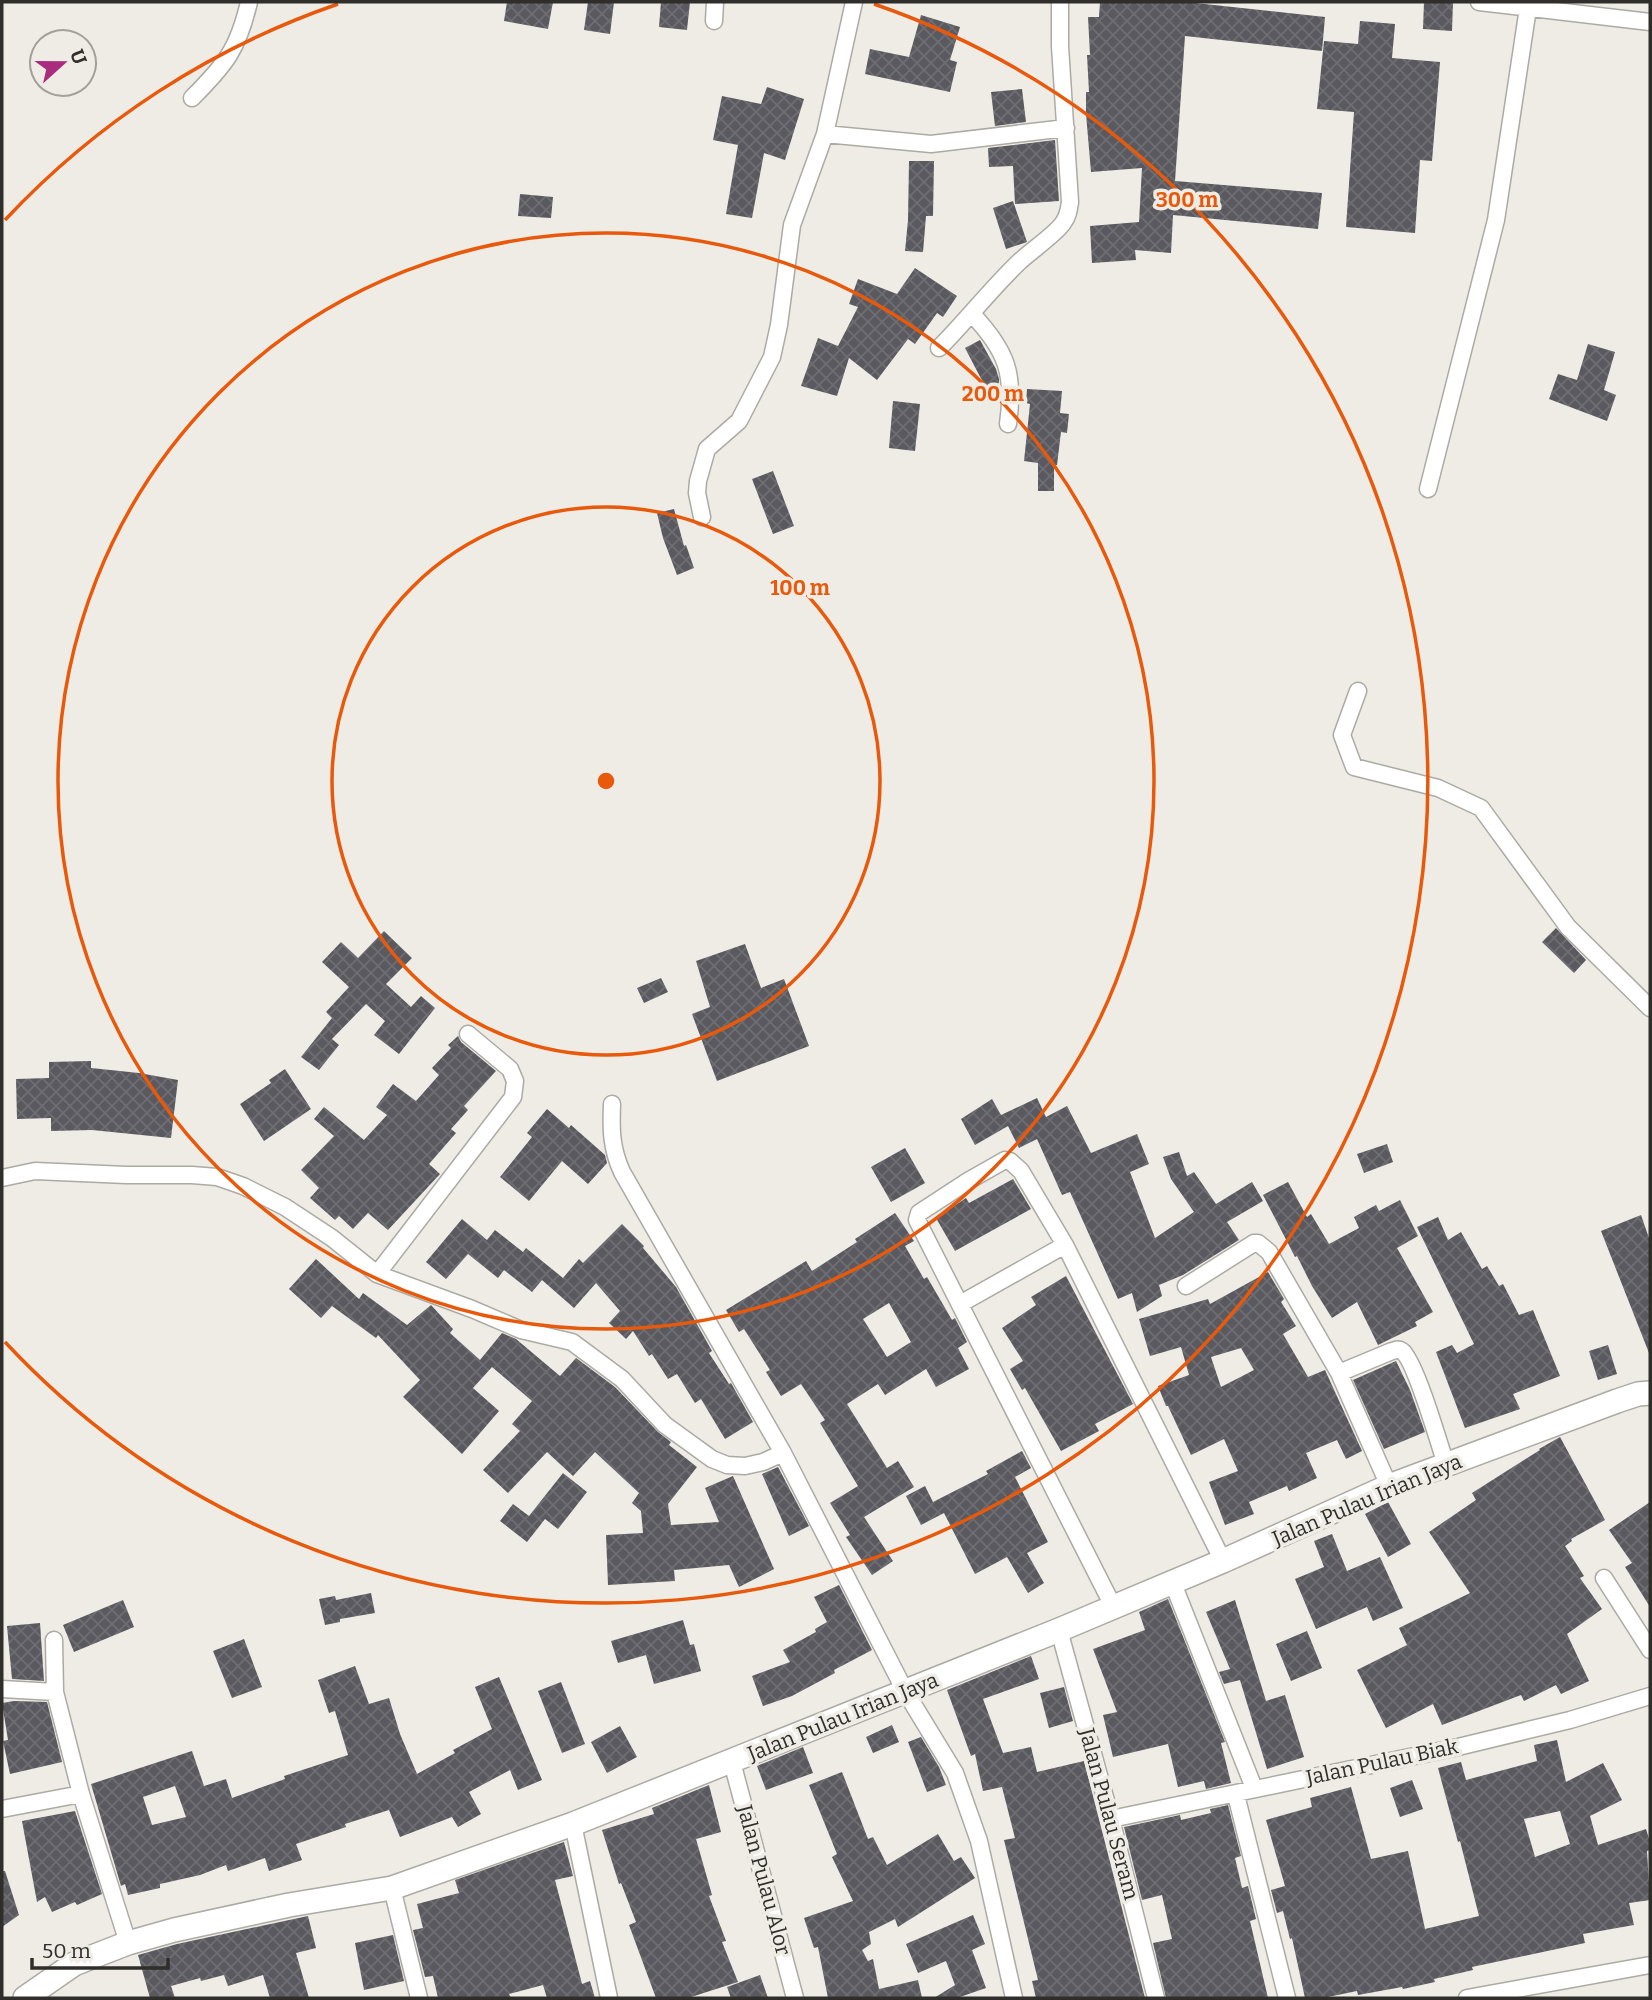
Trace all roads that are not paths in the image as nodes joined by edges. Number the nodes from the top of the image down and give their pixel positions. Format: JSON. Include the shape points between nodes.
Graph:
{"nodes":[{"id":1,"x":249,"y":2,"type":"edge"},
{"id":2,"x":715,"y":2,"type":"edge"},
{"id":3,"x":854,"y":2,"type":"edge"},
{"id":4,"x":1060,"y":2,"type":"edge"},
{"id":5,"x":1479,"y":2,"type":"edge"},
{"id":6,"x":1528,"y":8,"type":"junction"},
{"id":7,"x":714,"y":21,"type":"dead end"},
{"id":8,"x":1650,"y":22,"type":"edge"},
{"id":9,"x":192,"y":98,"type":"dead end"},
{"id":10,"x":1066,"y":128,"type":"junction"},
{"id":11,"x":825,"y":134,"type":"junction"},
{"id":12,"x":972,"y":314,"type":"junction"},
{"id":13,"x":939,"y":348,"type":"dead end"},
{"id":14,"x":1008,"y":424,"type":"dead end"},
{"id":15,"x":1428,"y":489,"type":"dead end"},
{"id":16,"x":702,"y":517,"type":"dead end"},
{"id":17,"x":1358,"y":691,"type":"dead end"},
{"id":18,"x":1650,"y":1008,"type":"edge"},
{"id":19,"x":468,"y":1034,"type":"dead end"},
{"id":20,"x":612,"y":1104,"type":"dead end"},
{"id":21,"x":2,"y":1178,"type":"edge"},
{"id":22,"x":1065,"y":1245,"type":"junction"},
{"id":23,"x":377,"y":1275,"type":"junction"},
{"id":24,"x":1186,"y":1286,"type":"dead end"},
{"id":25,"x":960,"y":1304,"type":"junction"},
{"id":26,"x":1339,"y":1373,"type":"junction"},
{"id":27,"x":1650,"y":1394,"type":"edge"},
{"id":28,"x":783,"y":1453,"type":"junction"},
{"id":29,"x":1447,"y":1465,"type":"junction"},
{"id":30,"x":1390,"y":1486,"type":"junction"},
{"id":31,"x":1223,"y":1561,"type":"junction"},
{"id":32,"x":1604,"y":1578,"type":"dead end"},
{"id":33,"x":1172,"y":1581,"type":"junction"},
{"id":34,"x":1113,"y":1606,"type":"junction"},
{"id":35,"x":1059,"y":1630,"type":"junction"},
{"id":36,"x":54,"y":1640,"type":"dead end"},
{"id":37,"x":1650,"y":1650,"type":"edge"},
{"id":38,"x":2,"y":1689,"type":"edge"},
{"id":39,"x":905,"y":1691,"type":"junction"},
{"id":40,"x":55,"y":1692,"type":"junction"},
{"id":41,"x":1650,"y":1696,"type":"edge"},
{"id":42,"x":732,"y":1762,"type":"junction"},
{"id":43,"x":1254,"y":1788,"type":"junction"},
{"id":44,"x":81,"y":1794,"type":"junction"},
{"id":45,"x":1236,"y":1795,"type":"junction"},
{"id":46,"x":2,"y":1810,"type":"edge"},
{"id":47,"x":1111,"y":1819,"type":"junction"},
{"id":48,"x":573,"y":1824,"type":"junction"},
{"id":49,"x":392,"y":1888,"type":"junction"},
{"id":50,"x":128,"y":1943,"type":"junction"},
{"id":51,"x":1650,"y":1965,"type":"edge"},
{"id":52,"x":25,"y":1998,"type":"edge"},
{"id":53,"x":419,"y":1998,"type":"edge"},
{"id":54,"x":608,"y":1998,"type":"edge"},
{"id":55,"x":795,"y":1998,"type":"edge"},
{"id":56,"x":1014,"y":1998,"type":"edge"},
{"id":57,"x":1156,"y":1998,"type":"edge"},
{"id":58,"x":1287,"y":1998,"type":"edge"},
{"id":59,"x":1468,"y":1998,"type":"edge"}],
"edges":[{"from":1,"to":9,"type":"street","via":[[242,33],[222,68]]},
{"from":2,"to":7,"type":"street"},
{"from":3,"to":11,"type":"street"},
{"from":4,"to":10,"type":"street"},
{"from":5,"to":6,"type":"street"},
{"from":6,"to":8,"type":"street"},
{"from":6,"to":15,"type":"street","via":[[1496,220]]},
{"from":10,"to":11,"type":"street","via":[[931,144]]},
{"from":10,"to":12,"type":"street","via":[[1070,202],[1066,218]]},
{"from":11,"to":16,"type":"street","via":[[792,225],[772,357],[739,421],[707,449],[697,493]]},
{"from":12,"to":13,"type":"street"},
{"from":12,"to":14,"type":"street","via":[[993,339],[1008,369]]},
{"from":17,"to":18,"type":"street","via":[[1342,735],[1354,767],[1438,788],[1481,808],[1568,927]]},
{"from":19,"to":23,"type":"street","via":[[510,1069],[515,1081],[513,1097]]},
{"from":20,"to":28,"type":"street","via":[[611,1138],[622,1172]]},
{"from":21,"to":23,"type":"street","via":[[34,1171],[217,1177],[285,1207]]},
{"from":22,"to":25,"type":"street"},
{"from":22,"to":25,"type":"street","via":[[1021,1171],[1005,1160],[917,1216]]},
{"from":22,"to":31,"type":"street"},
{"from":23,"to":28,"type":"street","via":[[521,1330],[572,1342],[622,1379],[665,1425],[712,1459],[745,1466]]},
{"from":24,"to":26,"type":"street","via":[[1258,1243],[1269,1252]]},
{"from":25,"to":34,"type":"street"},
{"from":26,"to":29,"type":"street","via":[[1402,1351],[1413,1368]]},
{"from":26,"to":30,"type":"street"},
{"from":27,"to":29,"type":"street","name":"Jalan Pulau Irian Jaya","via":[[1617,1401]]},
{"from":28,"to":39,"type":"street"},
{"from":29,"to":30,"type":"street","name":"Jalan Pulau Irian Jaya"},
{"from":30,"to":31,"type":"street","name":"Jalan Pulau Irian Jaya"},
{"from":31,"to":33,"type":"street","name":"Jalan Pulau Irian Jaya"},
{"from":32,"to":37,"type":"street"},
{"from":33,"to":34,"type":"street","name":"Jalan Pulau Irian Jaya"},
{"from":33,"to":43,"type":"street"},
{"from":34,"to":35,"type":"street","name":"Jalan Pulau Irian Jaya"},
{"from":35,"to":39,"type":"street","name":"Jalan Pulau Irian Jaya"},
{"from":35,"to":47,"type":"street","name":"Jalan Pulau Seram"},
{"from":36,"to":40,"type":"street"},
{"from":38,"to":40,"type":"street"},
{"from":39,"to":42,"type":"street","name":"Jalan Pulau Irian Jaya"},
{"from":39,"to":56,"type":"street","via":[[956,1773],[979,1841]]},
{"from":40,"to":44,"type":"street"},
{"from":41,"to":43,"type":"street","name":"Jalan Pulau Biak","via":[[1458,1747]]},
{"from":42,"to":48,"type":"street","name":"Jalan Pulau Irian Jaya"},
{"from":42,"to":55,"type":"street","name":"Jalan Pulau Alor"},
{"from":43,"to":45,"type":"street","name":"Jalan Pulau Biak"},
{"from":44,"to":46,"type":"street"},
{"from":44,"to":50,"type":"street"},
{"from":45,"to":47,"type":"street","name":"Jalan Pulau Biak"},
{"from":45,"to":58,"type":"street"},
{"from":47,"to":57,"type":"street","name":"Jalan Pulau Seram"},
{"from":48,"to":49,"type":"street","name":"Jalan Pulau Irian Jaya"},
{"from":48,"to":54,"type":"street"},
{"from":49,"to":50,"type":"street","name":"Jalan Pulau Irian Jaya","via":[[289,1905]]},
{"from":49,"to":53,"type":"street"},
{"from":50,"to":52,"type":"street","name":"Jalan Pulau Irian Jaya","via":[[74,1964]]},
{"from":51,"to":59,"type":"street"}]}
